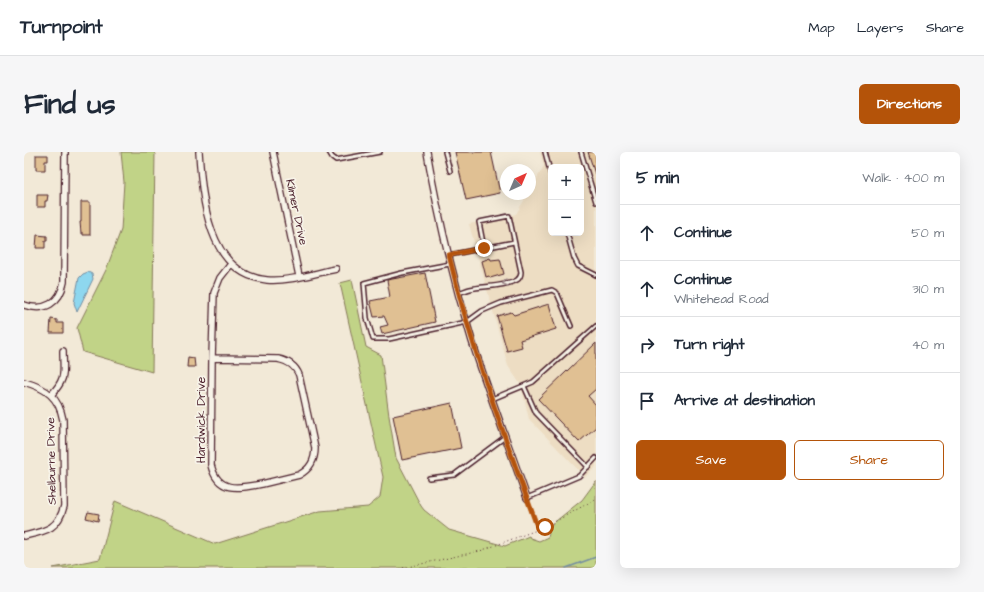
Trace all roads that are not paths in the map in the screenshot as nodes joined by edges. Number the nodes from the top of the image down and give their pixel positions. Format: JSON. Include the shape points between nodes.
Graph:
{"nodes":[{"id":1,"x":65,"y":152,"type":"edge"},
{"id":2,"x":198,"y":152,"type":"edge"},
{"id":3,"x":273,"y":152,"type":"edge"},
{"id":4,"x":329,"y":152,"type":"edge"},
{"id":5,"x":380,"y":152,"type":"edge"},
{"id":6,"x":427,"y":152,"type":"edge"},
{"id":7,"x":445,"y":152,"type":"edge"},
{"id":8,"x":544,"y":152,"type":"edge"},
{"id":9,"x":581,"y":152,"type":"edge"},
{"id":10,"x":548,"y":165,"type":"edge"},
{"id":11,"x":450,"y":171,"type":"dead end"},
{"id":12,"x":596,"y":202,"type":"edge"},
{"id":13,"x":568,"y":236,"type":"edge"},
{"id":14,"x":514,"y":242,"type":"junction"},
{"id":15,"x":484,"y":248,"type":"junction"},
{"id":16,"x":449,"y":255,"type":"junction"},
{"id":17,"x":231,"y":264,"type":"junction"},
{"id":18,"x":451,"y":264,"type":"junction"},
{"id":19,"x":336,"y":270,"type":"dead end"},
{"id":20,"x":596,"y":275,"type":"edge"},
{"id":21,"x":299,"y":276,"type":"junction"},
{"id":22,"x":458,"y":293,"type":"junction"},
{"id":23,"x":24,"y":305,"type":"edge"},
{"id":24,"x":467,"y":322,"type":"junction"},
{"id":25,"x":571,"y":326,"type":"dead end"},
{"id":26,"x":596,"y":326,"type":"edge"},
{"id":27,"x":63,"y":351,"type":"dead end"},
{"id":28,"x":212,"y":358,"type":"junction"},
{"id":29,"x":24,"y":382,"type":"edge"},
{"id":30,"x":524,"y":386,"type":"junction"},
{"id":31,"x":51,"y":395,"type":"junction"},
{"id":32,"x":492,"y":398,"type":"junction"},
{"id":33,"x":505,"y":437,"type":"junction"},
{"id":34,"x":596,"y":458,"type":"edge"},
{"id":35,"x":588,"y":467,"type":"junction"},
{"id":36,"x":429,"y":478,"type":"dead end"},
{"id":37,"x":527,"y":498,"type":"joint"},
{"id":38,"x":24,"y":536,"type":"edge"}],
"edges":[{"from":1,"to":23,"type":"street","via":[[63,290],[59,297],[48,305]]},
{"from":2,"to":17,"type":"street","via":[[211,228],[220,251]]},
{"from":3,"to":21,"type":"street","name":"Kilmer Drive"},
{"from":4,"to":5,"type":"lane","via":[[336,160]]},
{"from":6,"to":16,"type":"street"},
{"from":7,"to":11,"type":"lane"},
{"from":8,"to":10,"type":"lane"},
{"from":9,"to":12,"type":"lane"},
{"from":13,"to":20,"type":"lane","via":[[578,266]]},
{"from":14,"to":15,"type":"lane"},
{"from":14,"to":15,"type":"lane","via":[[509,216],[479,222]]},
{"from":14,"to":22,"type":"lane","one_way":true,"via":[[521,272],[517,280]]},
{"from":15,"to":16,"type":"lane"},
{"from":16,"to":18,"type":"street"},
{"from":17,"to":21,"type":"street","via":[[247,274],[262,279],[276,280]]},
{"from":17,"to":28,"type":"street","name":"Hardwick Drive","via":[[220,278],[214,293]]},
{"from":18,"to":22,"type":"street"},
{"from":18,"to":24,"type":"lane","via":[[364,283],[367,318],[373,338],[389,339]]},
{"from":19,"to":21,"type":"street"},
{"from":22,"to":24,"type":"street"},
{"from":24,"to":25,"type":"lane","via":[[482,311],[501,303],[552,290],[557,294]]},
{"from":24,"to":32,"type":"street"},
{"from":26,"to":30,"type":"lane","via":[[533,382]]},
{"from":27,"to":31,"type":"street","via":[[62,382]]},
{"from":28,"to":28,"type":"street","name":"Hardwick Drive","via":[[211,465],[218,480],[228,487],[241,488],[304,472],[312,464],[315,448],[297,370],[289,362],[278,359]]},
{"from":29,"to":31,"type":"street","name":"Shelburne Drive","via":[[39,387]]},
{"from":30,"to":32,"type":"lane"},
{"from":30,"to":35,"type":"lane","via":[[536,414]]},
{"from":31,"to":38,"type":"street","name":"Shelburne Drive","via":[[60,407],[63,420],[64,506],[59,519],[50,528]]},
{"from":32,"to":33,"type":"street"},
{"from":33,"to":36,"type":"lane","via":[[454,475]]},
{"from":33,"to":37,"type":"street"},
{"from":34,"to":35,"type":"lane"},
{"from":35,"to":37,"type":"lane","via":[[579,476]]}]}
